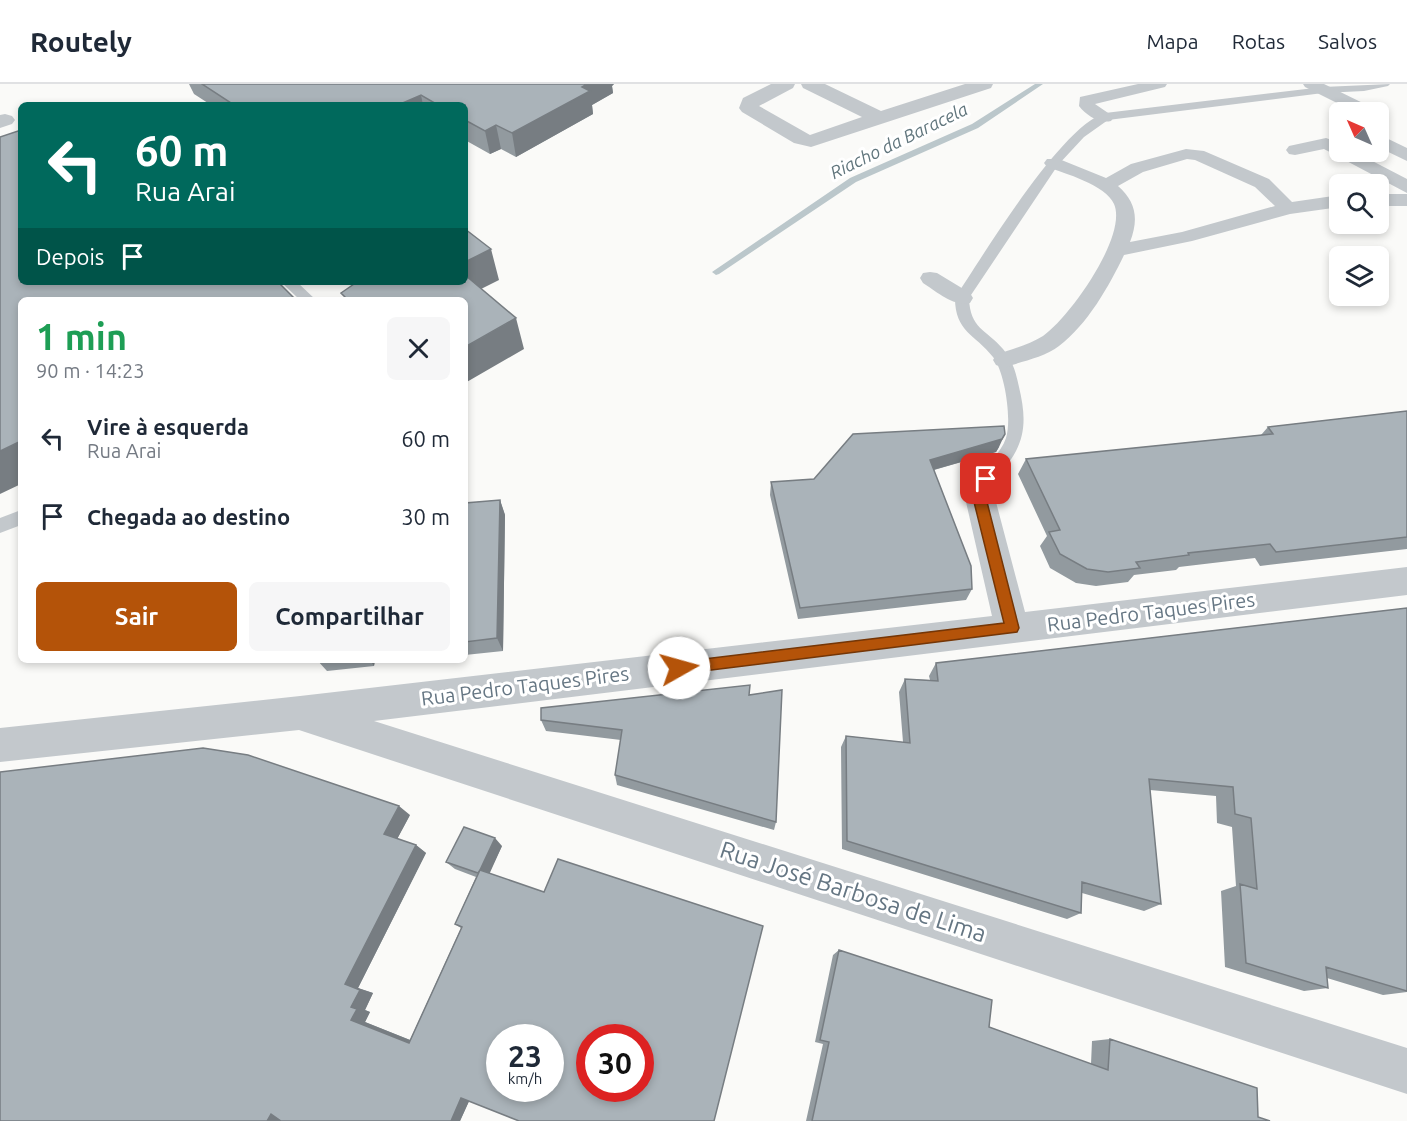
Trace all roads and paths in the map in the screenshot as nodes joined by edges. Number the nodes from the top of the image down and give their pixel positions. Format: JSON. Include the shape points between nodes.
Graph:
{"nodes":[{"id":1,"x":786,"y":84,"type":"edge"},
{"id":2,"x":810,"y":84,"type":"edge"},
{"id":3,"x":923,"y":84,"type":"edge"},
{"id":4,"x":984,"y":84,"type":"edge"},
{"id":5,"x":1158,"y":84,"type":"edge"},
{"id":6,"x":1384,"y":84,"type":"edge"},
{"id":7,"x":1317,"y":87,"type":"edge"},
{"id":8,"x":947,"y":94,"type":"junction"},
{"id":9,"x":1346,"y":102,"type":"edge"},
{"id":10,"x":1105,"y":117,"type":"junction"},
{"id":11,"x":879,"y":118,"type":"junction"},
{"id":12,"x":1389,"y":139,"type":"edge"},
{"id":13,"x":1329,"y":147,"type":"edge"},
{"id":14,"x":1295,"y":150,"type":"dead end"},
{"id":15,"x":1407,"y":156,"type":"edge"},
{"id":16,"x":1364,"y":162,"type":"edge"},
{"id":17,"x":1053,"y":163,"type":"junction"},
{"id":18,"x":1106,"y":185,"type":"junction"},
{"id":19,"x":1407,"y":187,"type":"edge"},
{"id":20,"x":1389,"y":200,"type":"edge"},
{"id":21,"x":1407,"y":200,"type":"edge"},
{"id":22,"x":1329,"y":202,"type":"edge"},
{"id":23,"x":1288,"y":208,"type":"junction"},
{"id":24,"x":1118,"y":250,"type":"junction"},
{"id":25,"x":930,"y":278,"type":"dead end"},
{"id":26,"x":292,"y":285,"type":"edge"},
{"id":27,"x":306,"y":297,"type":"edge"},
{"id":28,"x":962,"y":298,"type":"junction"},
{"id":29,"x":1004,"y":360,"type":"junction"},
{"id":30,"x":986,"y":479,"type":"joint"},
{"id":31,"x":18,"y":518,"type":"edge"},
{"id":32,"x":0,"y":526,"type":"edge"},
{"id":33,"x":1407,"y":581,"type":"edge"},
{"id":34,"x":1012,"y":628,"type":"junction"},
{"id":35,"x":300,"y":713,"type":"junction"},
{"id":36,"x":0,"y":745,"type":"edge"},
{"id":37,"x":1407,"y":1071,"type":"edge"}],
"edges":[{"from":1,"to":11,"type":"street","via":[[748,105],[752,112],[801,139],[819,139]]},
{"from":2,"to":11,"type":"street"},
{"from":3,"to":8,"type":"street"},
{"from":4,"to":8,"type":"street"},
{"from":5,"to":10,"type":"street","via":[[1086,101],[1087,106]]},
{"from":6,"to":7,"type":"lane","via":[[1364,88]]},
{"from":7,"to":9,"type":"street"},
{"from":7,"to":10,"type":"lane"},
{"from":8,"to":11,"type":"street"},
{"from":10,"to":17,"type":"lane","via":[[1080,134]]},
{"from":12,"to":15,"type":"street"},
{"from":13,"to":14,"type":"street"},
{"from":16,"to":19,"type":"street"},
{"from":17,"to":18,"type":"street"},
{"from":17,"to":28,"type":"lane"},
{"from":18,"to":23,"type":"street","via":[[1137,168],[1186,154],[1198,155],[1262,183]]},
{"from":18,"to":24,"type":"street","via":[[1124,204],[1127,217]]},
{"from":20,"to":21,"type":"street"},
{"from":22,"to":23,"type":"street"},
{"from":23,"to":24,"type":"street","via":[[1185,237]]},
{"from":24,"to":29,"type":"street","via":[[1072,322],[1051,341]]},
{"from":25,"to":28,"type":"street"},
{"from":26,"to":27,"type":"lane"},
{"from":28,"to":29,"type":"lane","via":[[961,312],[966,323]]},
{"from":29,"to":30,"type":"lane","via":[[1016,402],[1018,427],[1012,448]]},
{"from":30,"to":34,"type":"street","via":[[981,502]]},
{"from":31,"to":32,"type":"lane"},
{"from":33,"to":34,"type":"street","name":"Rua Pedro Taques Pires"},
{"from":34,"to":35,"type":"street","name":"Rua Pedro Taques Pires"},
{"from":35,"to":36,"type":"street","name":"Rua Pedro Taques Pires"},
{"from":35,"to":37,"type":"street","name":"Rua José Barbosa de Lima"}]}
